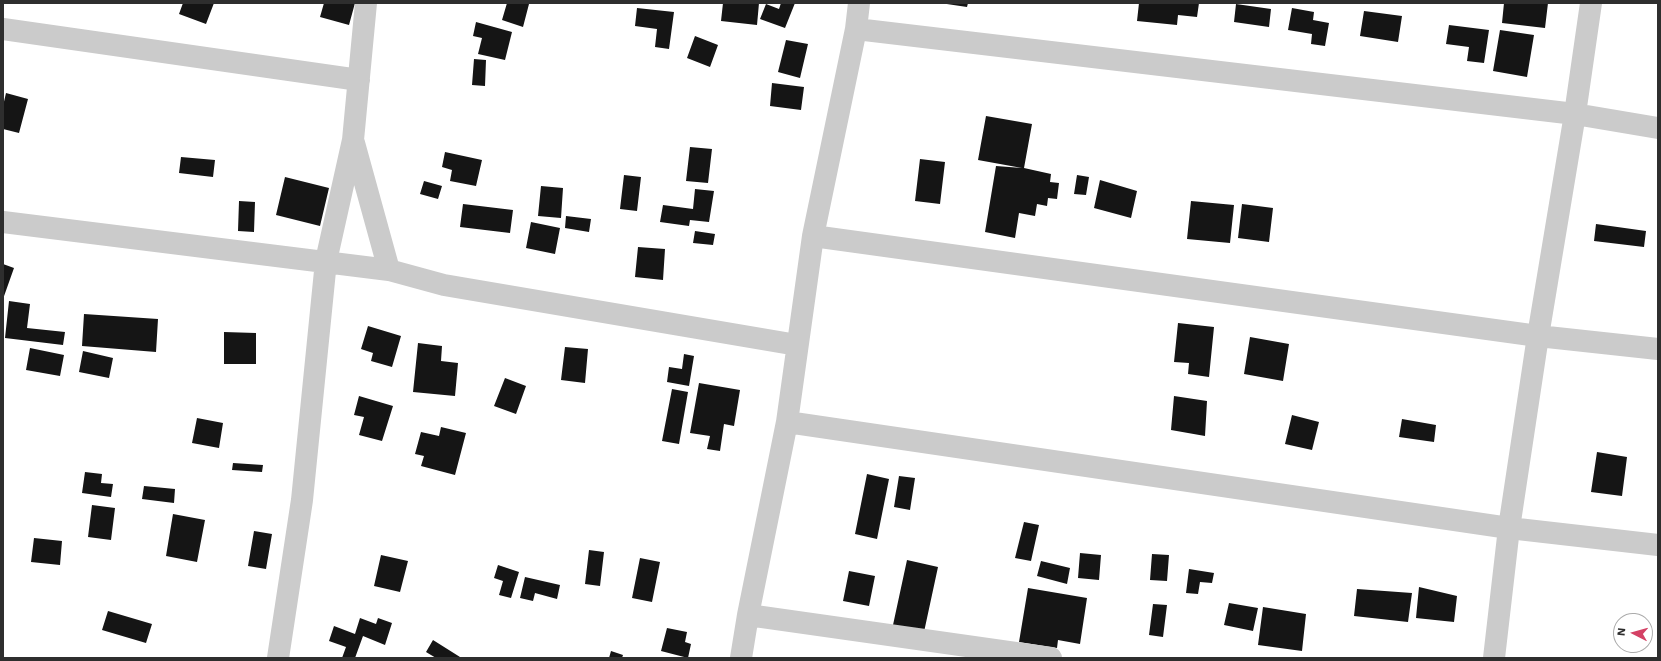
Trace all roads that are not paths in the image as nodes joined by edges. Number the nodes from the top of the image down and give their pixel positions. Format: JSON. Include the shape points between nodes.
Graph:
{"nodes":[{"id":1,"x":366,"y":3,"type":"edge"},
{"id":2,"x":859,"y":3,"type":"edge"},
{"id":3,"x":1591,"y":3,"type":"edge"},
{"id":4,"x":3,"y":29,"type":"edge"},
{"id":5,"x":856,"y":29,"type":"junction"},
{"id":6,"x":359,"y":80,"type":"junction"},
{"id":7,"x":1575,"y":114,"type":"junction"},
{"id":8,"x":1658,"y":128,"type":"edge"},
{"id":9,"x":353,"y":140,"type":"junction"},
{"id":10,"x":3,"y":222,"type":"edge"},
{"id":11,"x":813,"y":236,"type":"junction"},
{"id":12,"x":326,"y":261,"type":"junction"},
{"id":13,"x":388,"y":270,"type":"junction"},
{"id":14,"x":1538,"y":336,"type":"junction"},
{"id":15,"x":797,"y":345,"type":"junction"},
{"id":16,"x":1658,"y":349,"type":"edge"},
{"id":17,"x":786,"y":422,"type":"junction"},
{"id":18,"x":1509,"y":528,"type":"junction"},
{"id":19,"x":1658,"y":545,"type":"edge"},
{"id":20,"x":748,"y":615,"type":"junction"},
{"id":21,"x":278,"y":658,"type":"edge"},
{"id":22,"x":741,"y":658,"type":"edge"},
{"id":23,"x":1051,"y":658,"type":"edge"},
{"id":24,"x":1494,"y":658,"type":"edge"}],
"edges":[{"from":1,"to":6,"type":"street"},
{"from":2,"to":5,"type":"street"},
{"from":3,"to":7,"type":"street"},
{"from":4,"to":6,"type":"street"},
{"from":5,"to":7,"type":"street"},
{"from":5,"to":11,"type":"street"},
{"from":6,"to":9,"type":"street"},
{"from":7,"to":8,"type":"street"},
{"from":7,"to":14,"type":"street"},
{"from":9,"to":12,"type":"street"},
{"from":9,"to":13,"type":"street"},
{"from":10,"to":12,"type":"street"},
{"from":11,"to":14,"type":"street"},
{"from":11,"to":15,"type":"street"},
{"from":12,"to":13,"type":"street"},
{"from":12,"to":21,"type":"street","via":[[302,500]]},
{"from":13,"to":15,"type":"street","via":[[444,285]]},
{"from":14,"to":16,"type":"street"},
{"from":14,"to":18,"type":"street"},
{"from":15,"to":17,"type":"street"},
{"from":17,"to":18,"type":"street"},
{"from":17,"to":20,"type":"street"},
{"from":18,"to":19,"type":"street"},
{"from":18,"to":24,"type":"street"},
{"from":20,"to":22,"type":"street"},
{"from":20,"to":23,"type":"street"}]}
